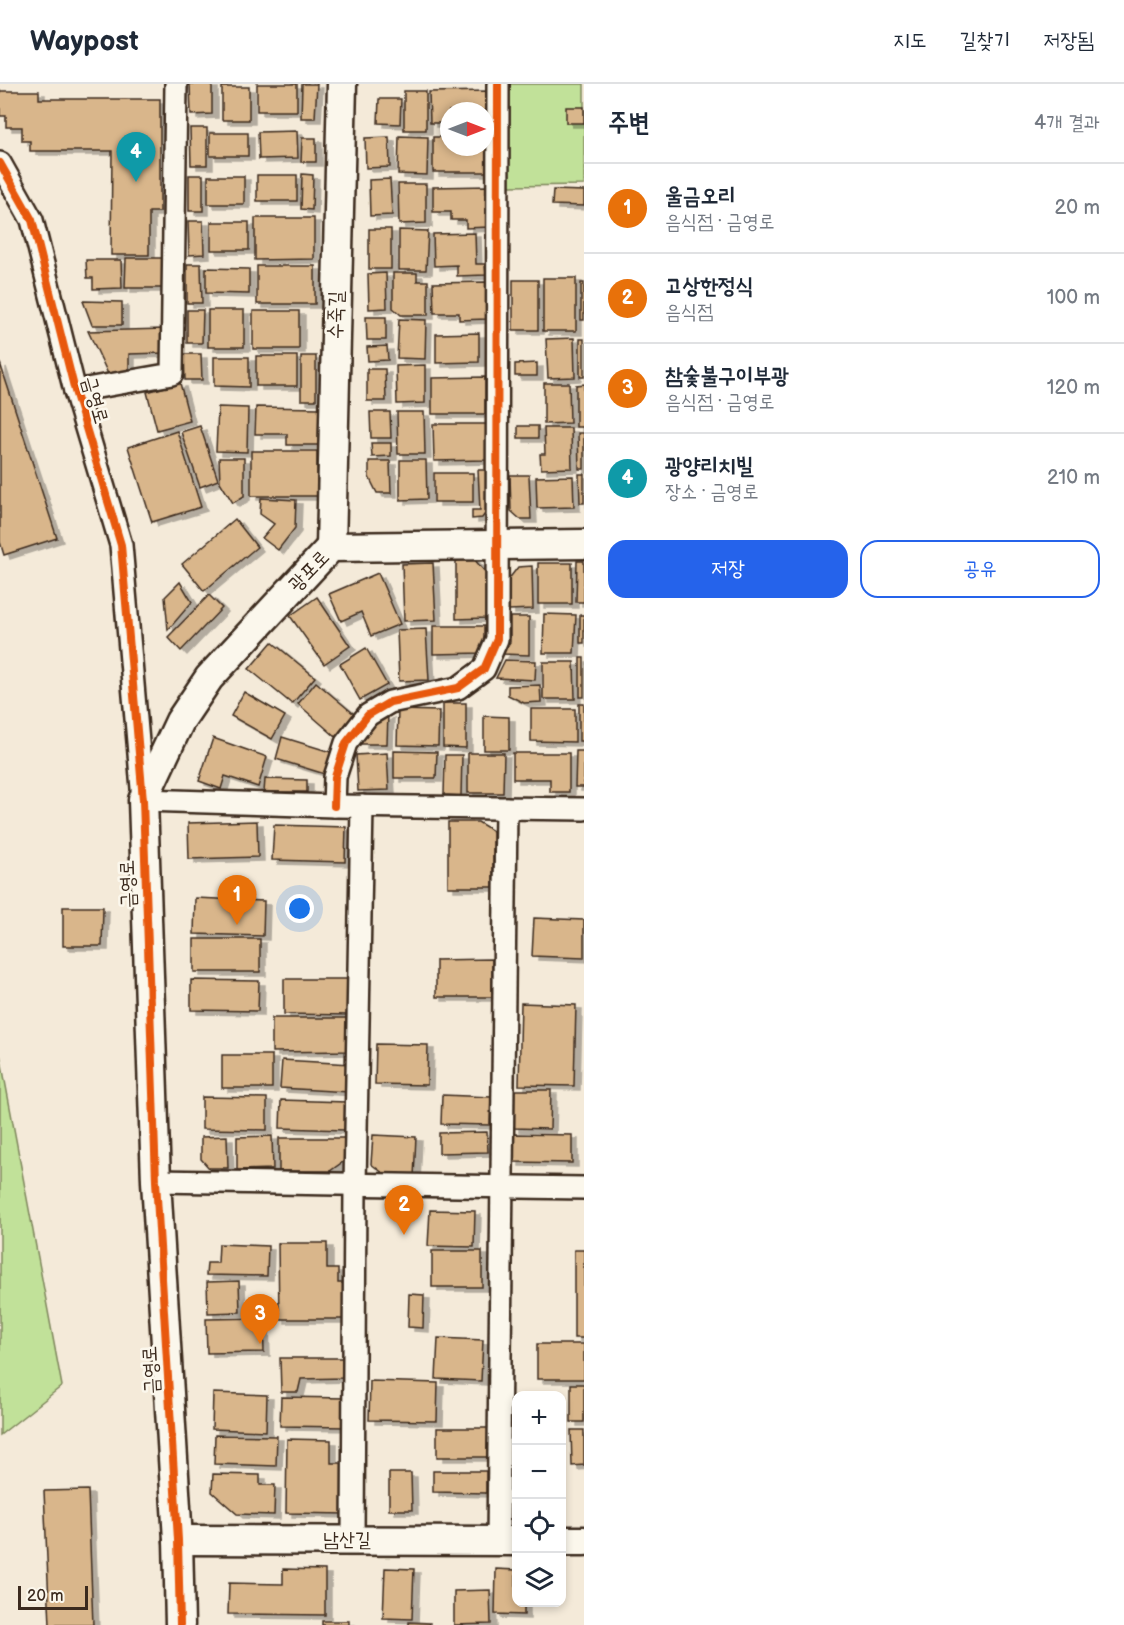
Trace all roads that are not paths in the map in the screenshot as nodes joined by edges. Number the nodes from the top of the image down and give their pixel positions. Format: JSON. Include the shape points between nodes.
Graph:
{"nodes":[{"id":1,"x":176,"y":84,"type":"edge"},
{"id":2,"x":342,"y":84,"type":"edge"},
{"id":3,"x":498,"y":84,"type":"edge"},
{"id":4,"x":0,"y":163,"type":"edge"},
{"id":5,"x":75,"y":391,"type":"junction"},
{"id":6,"x":584,"y":544,"type":"edge"},
{"id":7,"x":496,"y":545,"type":"junction"},
{"id":8,"x":331,"y":547,"type":"junction"},
{"id":9,"x":143,"y":800,"type":"junction"},
{"id":10,"x":334,"y":806,"type":"junction"},
{"id":11,"x":362,"y":806,"type":"junction"},
{"id":12,"x":506,"y":808,"type":"junction"},
{"id":13,"x":584,"y":809,"type":"edge"},
{"id":14,"x":156,"y":1181,"type":"junction"},
{"id":15,"x":355,"y":1185,"type":"junction"},
{"id":16,"x":501,"y":1186,"type":"junction"},
{"id":17,"x":584,"y":1188,"type":"edge"},
{"id":18,"x":178,"y":1540,"type":"junction"},
{"id":19,"x":354,"y":1540,"type":"junction"},
{"id":20,"x":507,"y":1541,"type":"edge"},
{"id":21,"x":566,"y":1541,"type":"edge"},
{"id":22,"x":584,"y":1541,"type":"edge"},
{"id":23,"x":180,"y":1625,"type":"edge"}],
"edges":[{"from":1,"to":5,"type":"street","via":[[172,374]]},
{"from":2,"to":8,"type":"street","name":"수죽길"},
{"from":3,"to":7,"type":"street"},
{"from":4,"to":5,"type":"street","name":"금영로","via":[[32,220]]},
{"from":5,"to":9,"type":"street","name":"금영로","via":[[121,545]]},
{"from":6,"to":7,"type":"street","name":"광포로"},
{"from":7,"to":8,"type":"street","name":"광포로"},
{"from":7,"to":10,"type":"street","via":[[497,639],[484,669],[458,688],[390,702],[368,715],[346,742],[335,777]]},
{"from":8,"to":9,"type":"street","name":"광포로","via":[[209,678],[180,721]]},
{"from":9,"to":10,"type":"street"},
{"from":9,"to":14,"type":"street","name":"금영로"},
{"from":10,"to":11,"type":"street"},
{"from":11,"to":12,"type":"street"},
{"from":11,"to":15,"type":"street"},
{"from":12,"to":13,"type":"street"},
{"from":12,"to":16,"type":"street"},
{"from":14,"to":15,"type":"street"},
{"from":14,"to":18,"type":"street","name":"금영로"},
{"from":15,"to":16,"type":"street"},
{"from":15,"to":19,"type":"street"},
{"from":16,"to":17,"type":"street"},
{"from":16,"to":20,"type":"street"},
{"from":18,"to":19,"type":"street","name":"남산길"},
{"from":18,"to":23,"type":"street","name":"금영로"},
{"from":19,"to":20,"type":"street","name":"남산길"},
{"from":21,"to":22,"type":"street"}]}
